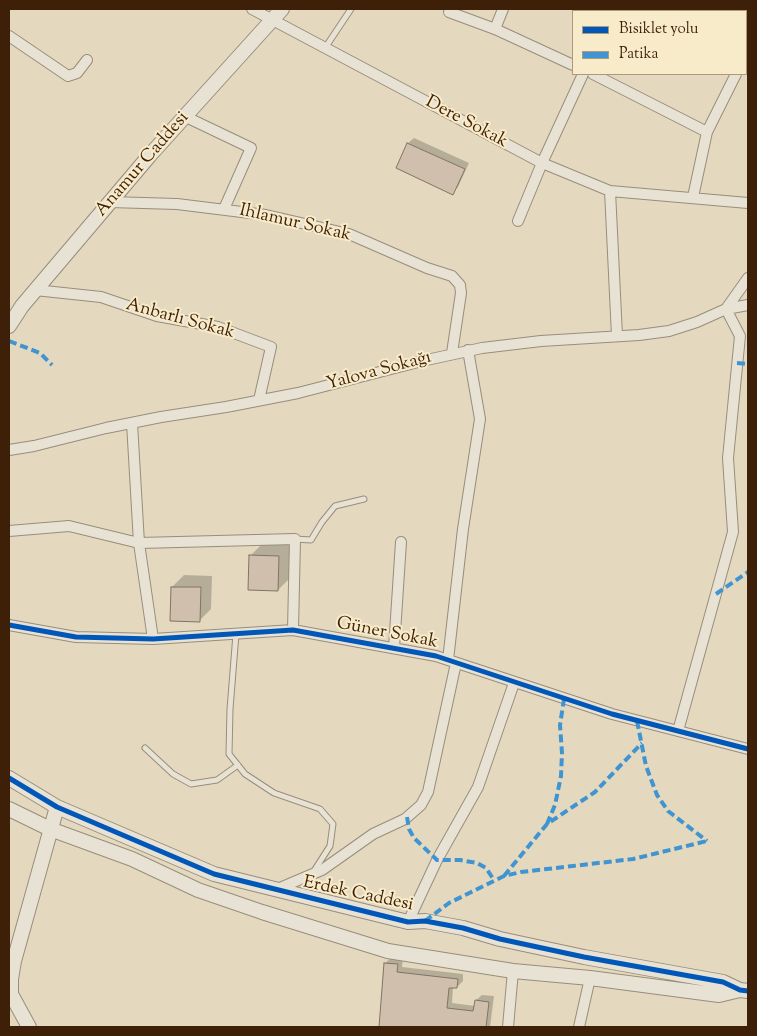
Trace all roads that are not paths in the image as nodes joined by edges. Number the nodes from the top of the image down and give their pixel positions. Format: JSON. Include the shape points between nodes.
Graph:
{"nodes":[{"id":1,"x":252,"y":9,"type":"edge"},
{"id":2,"x":282,"y":9,"type":"edge"},
{"id":3,"x":351,"y":9,"type":"edge"},
{"id":4,"x":450,"y":9,"type":"edge"},
{"id":5,"x":503,"y":9,"type":"edge"},
{"id":6,"x":271,"y":20,"type":"junction"},
{"id":7,"x":495,"y":29,"type":"junction"},
{"id":8,"x":9,"y":36,"type":"edge"},
{"id":9,"x":324,"y":48,"type":"junction"},
{"id":10,"x":86,"y":60,"type":"dead end"},
{"id":11,"x":572,"y":64,"type":"edge"},
{"id":12,"x":583,"y":75,"type":"edge"},
{"id":13,"x":595,"y":75,"type":"edge"},
{"id":14,"x":736,"y":75,"type":"edge"},
{"id":15,"x":184,"y":116,"type":"junction"},
{"id":16,"x":708,"y":132,"type":"junction"},
{"id":17,"x":542,"y":162,"type":"junction"},
{"id":18,"x":610,"y":191,"type":"junction"},
{"id":19,"x":693,"y":197,"type":"junction"},
{"id":20,"x":110,"y":202,"type":"junction"},
{"id":21,"x":748,"y":203,"type":"edge"},
{"id":22,"x":224,"y":209,"type":"junction"},
{"id":23,"x":518,"y":222,"type":"dead end"},
{"id":24,"x":748,"y":278,"type":"edge"},
{"id":25,"x":35,"y":290,"type":"junction"},
{"id":26,"x":748,"y":305,"type":"edge"},
{"id":27,"x":726,"y":309,"type":"junction"},
{"id":28,"x":9,"y":326,"type":"edge"},
{"id":29,"x":617,"y":336,"type":"junction"},
{"id":30,"x":468,"y":350,"type":"junction"},
{"id":31,"x":452,"y":354,"type":"junction"},
{"id":32,"x":260,"y":400,"type":"junction"},
{"id":33,"x":132,"y":423,"type":"junction"},
{"id":34,"x":9,"y":450,"type":"edge"},
{"id":35,"x":364,"y":499,"type":"dead end"},
{"id":36,"x":9,"y":531,"type":"edge"},
{"id":37,"x":295,"y":538,"type":"junction"},
{"id":38,"x":401,"y":542,"type":"dead end"},
{"id":39,"x":139,"y":543,"type":"junction"},
{"id":40,"x":9,"y":625,"type":"edge"},
{"id":41,"x":293,"y":630,"type":"junction"},
{"id":42,"x":236,"y":634,"type":"junction"},
{"id":43,"x":153,"y":639,"type":"junction"},
{"id":44,"x":394,"y":648,"type":"junction"},
{"id":45,"x":452,"y":661,"type":"junction"},
{"id":46,"x":514,"y":683,"type":"junction"},
{"id":47,"x":678,"y":731,"type":"junction"},
{"id":48,"x":145,"y":748,"type":"dead end"},
{"id":49,"x":748,"y":749,"type":"edge"},
{"id":50,"x":238,"y":764,"type":"junction"},
{"id":51,"x":9,"y":778,"type":"edge"},
{"id":52,"x":57,"y":807,"type":"junction"},
{"id":53,"x":9,"y":809,"type":"edge"},
{"id":54,"x":50,"y":829,"type":"junction"},
{"id":55,"x":311,"y":876,"type":"junction"},
{"id":56,"x":274,"y":891,"type":"junction"},
{"id":57,"x":408,"y":922,"type":"junction"},
{"id":58,"x":513,"y":971,"type":"junction"},
{"id":59,"x":590,"y":978,"type":"junction"},
{"id":60,"x":744,"y":991,"type":"edge"},
{"id":61,"x":29,"y":1027,"type":"edge"},
{"id":62,"x":508,"y":1027,"type":"edge"},
{"id":63,"x":579,"y":1027,"type":"edge"}],
"edges":[{"from":1,"to":6,"type":"street","name":"Dere Sokak"},
{"from":2,"to":6,"type":"street","name":"Anamur Caddesi"},
{"from":3,"to":9,"type":"lane"},
{"from":4,"to":7,"type":"street","via":[[450,12]]},
{"from":5,"to":7,"type":"street"},
{"from":6,"to":9,"type":"street","name":"Dere Sokak"},
{"from":6,"to":15,"type":"street","name":"Anamur Caddesi"},
{"from":7,"to":11,"type":"street"},
{"from":8,"to":10,"type":"street","via":[[68,76],[77,74]]},
{"from":9,"to":17,"type":"street","name":"Dere Sokak"},
{"from":12,"to":17,"type":"street"},
{"from":13,"to":16,"type":"street"},
{"from":14,"to":16,"type":"street"},
{"from":15,"to":20,"type":"street","name":"Anamur Caddesi"},
{"from":15,"to":22,"type":"street","via":[[251,148]]},
{"from":16,"to":19,"type":"street"},
{"from":17,"to":18,"type":"street","name":"Dere Sokak"},
{"from":17,"to":23,"type":"street"},
{"from":18,"to":19,"type":"street","name":"Dere Sokak"},
{"from":18,"to":29,"type":"street"},
{"from":19,"to":21,"type":"street","name":"Dere Sokak"},
{"from":20,"to":22,"type":"street","name":"Ihlamur Sokak"},
{"from":20,"to":25,"type":"street","name":"Anamur Caddesi"},
{"from":22,"to":31,"type":"street","name":"Ihlamur Sokak","via":[[349,234],[455,278],[461,293]]},
{"from":24,"to":27,"type":"street"},
{"from":25,"to":28,"type":"street","name":"Anamur Caddesi"},
{"from":25,"to":32,"type":"street","name":"Anbarlı Sokak","via":[[101,297],[157,316],[218,328],[271,347]]},
{"from":26,"to":27,"type":"street","name":"Yalova Sokağı"},
{"from":27,"to":29,"type":"street","name":"Yalova Sokağı","via":[[668,331]]},
{"from":27,"to":47,"type":"street","via":[[740,336],[728,458],[733,532]]},
{"from":29,"to":30,"type":"street","name":"Yalova Sokağı"},
{"from":30,"to":31,"type":"street","name":"Yalova Sokağı"},
{"from":30,"to":45,"type":"street","via":[[480,419],[464,528]]},
{"from":31,"to":32,"type":"street","name":"Yalova Sokağı"},
{"from":32,"to":33,"type":"street","name":"Yalova Sokağı"},
{"from":33,"to":34,"type":"street","name":"Yalova Sokağı"},
{"from":33,"to":39,"type":"street"},
{"from":35,"to":37,"type":"lane","via":[[335,506],[311,540]]},
{"from":36,"to":39,"type":"street","via":[[69,526]]},
{"from":37,"to":39,"type":"street"},
{"from":37,"to":41,"type":"street"},
{"from":38,"to":44,"type":"street"},
{"from":39,"to":43,"type":"street"},
{"from":40,"to":43,"type":"street","name":"Güner Sokak","via":[[76,637]]},
{"from":41,"to":42,"type":"street","name":"Güner Sokak"},
{"from":41,"to":44,"type":"street","name":"Güner Sokak"},
{"from":42,"to":43,"type":"street","name":"Güner Sokak"},
{"from":42,"to":50,"type":"lane","via":[[229,754]]},
{"from":44,"to":45,"type":"street","name":"Güner Sokak"},
{"from":45,"to":46,"type":"street","name":"Güner Sokak"},
{"from":45,"to":55,"type":"street","via":[[425,798],[410,815],[373,834]]},
{"from":46,"to":47,"type":"street","name":"Güner Sokak"},
{"from":46,"to":57,"type":"street","via":[[478,787],[437,860]]},
{"from":47,"to":49,"type":"street","name":"Güner Sokak"},
{"from":48,"to":50,"type":"lane","via":[[173,774],[191,784],[217,780]]},
{"from":50,"to":55,"type":"lane","via":[[245,774],[274,793],[320,809],[333,824],[330,846]]},
{"from":51,"to":52,"type":"street","name":"Erdek Caddesi"},
{"from":52,"to":54,"type":"street"},
{"from":52,"to":56,"type":"street","name":"Erdek Caddesi","via":[[214,874]]},
{"from":53,"to":54,"type":"street","name":"Erdek Caddesi"},
{"from":54,"to":58,"type":"street","name":"Erdek Caddesi","via":[[132,859],[198,890],[329,933],[388,951]]},
{"from":54,"to":61,"type":"street","via":[[11,979],[11,994]]},
{"from":55,"to":56,"type":"street"},
{"from":56,"to":57,"type":"street","name":"Erdek Caddesi"},
{"from":57,"to":60,"type":"street","name":"Erdek Caddesi","via":[[425,921],[463,928],[584,957],[723,982]]},
{"from":58,"to":59,"type":"street","name":"Erdek Caddesi"},
{"from":58,"to":62,"type":"street"},
{"from":59,"to":60,"type":"street","name":"Erdek Caddesi","via":[[719,995]]},
{"from":59,"to":63,"type":"street"}]}
